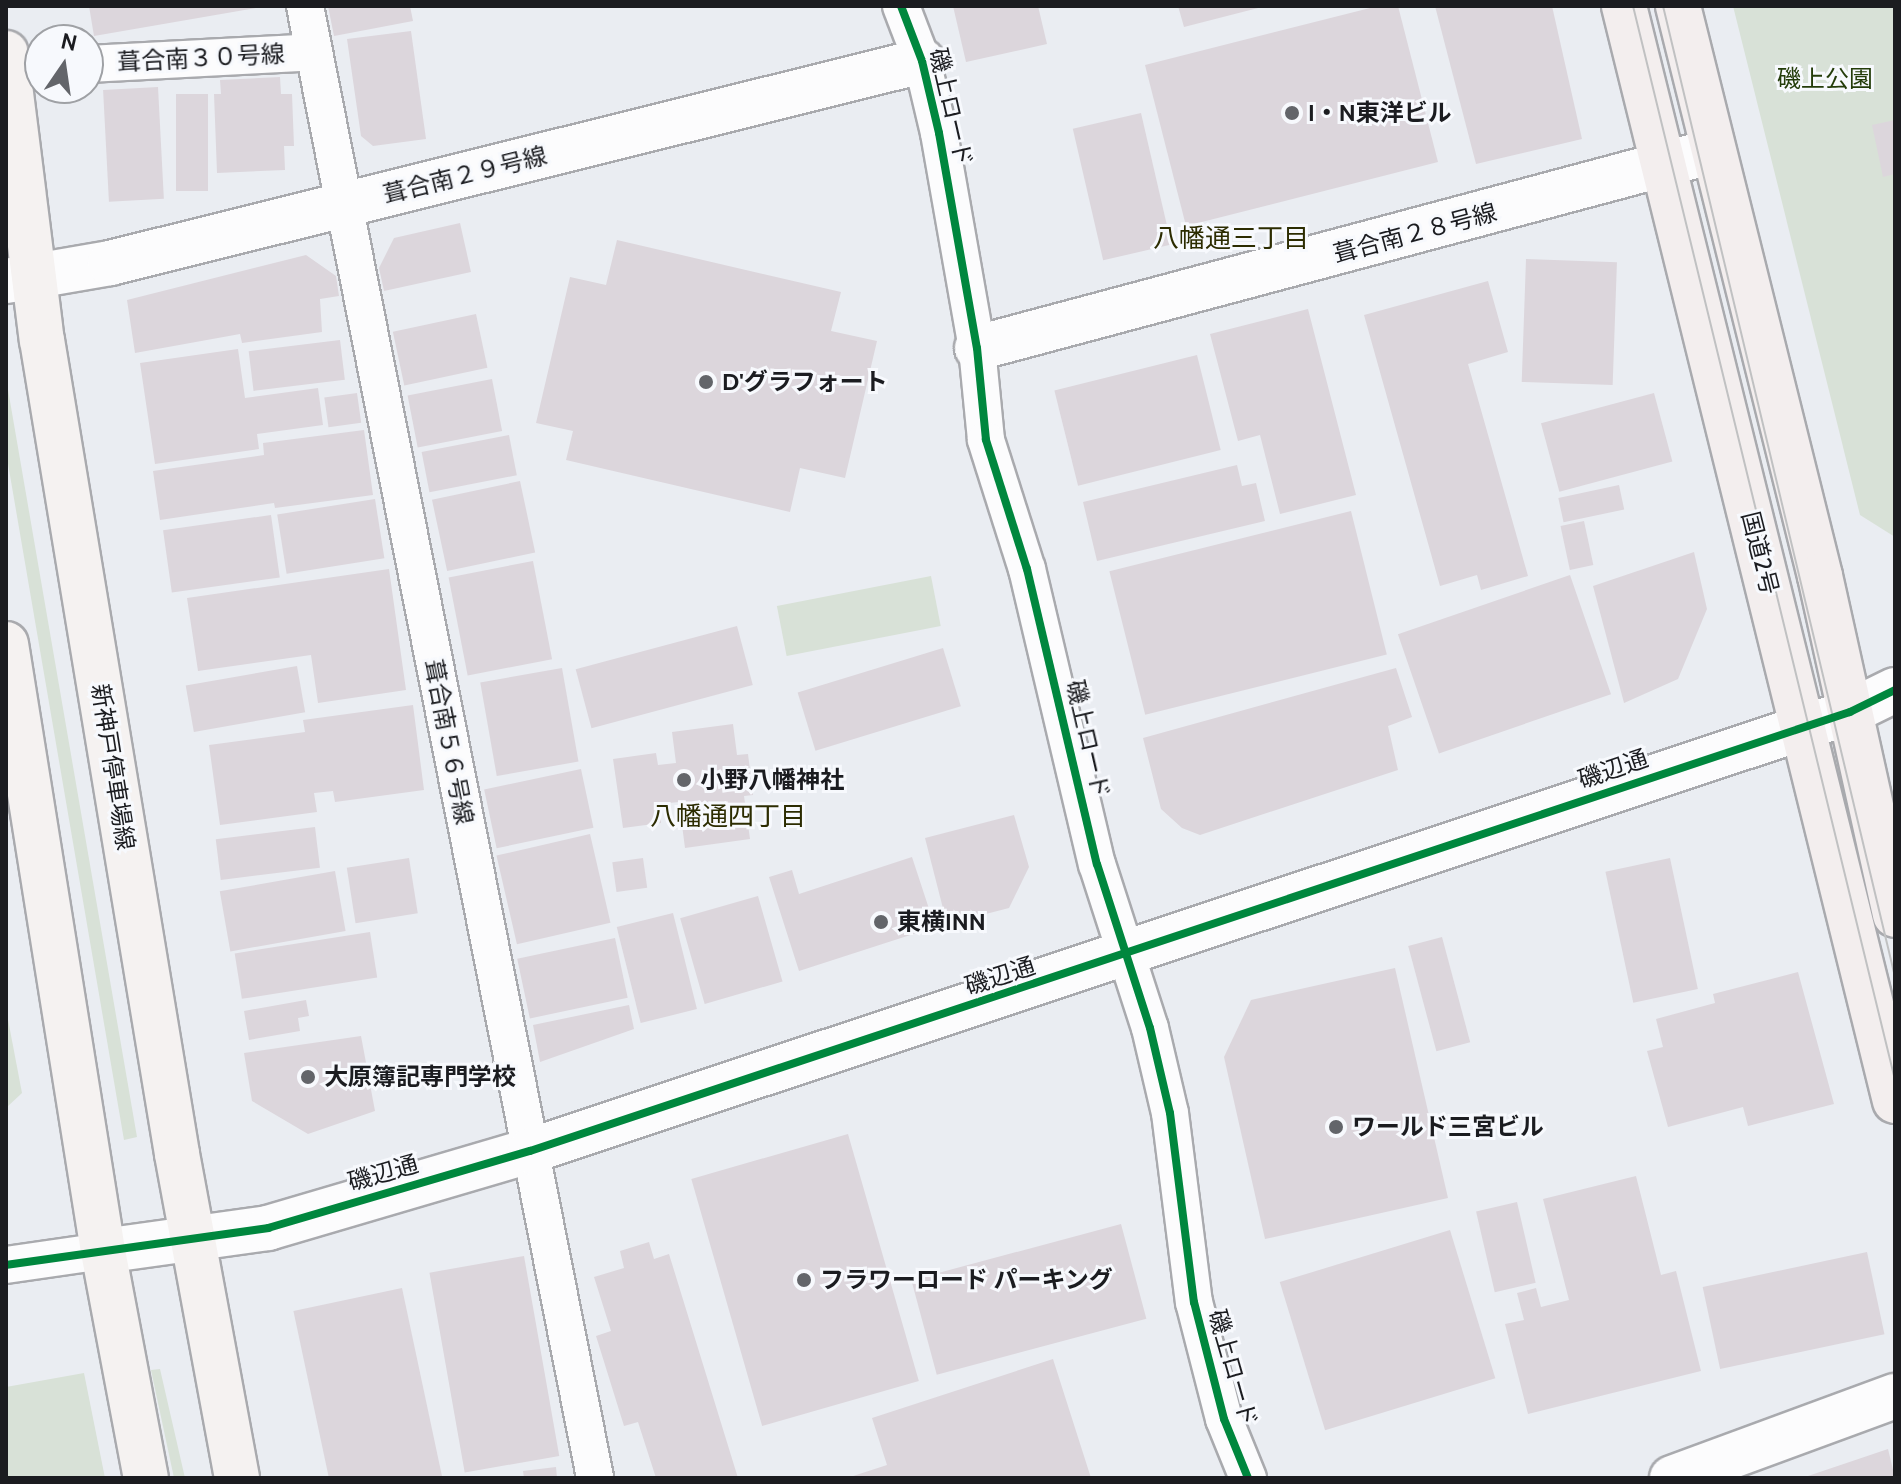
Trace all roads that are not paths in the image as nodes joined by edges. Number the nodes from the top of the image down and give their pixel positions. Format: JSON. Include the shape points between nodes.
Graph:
{"nodes":[{"id":1,"x":305,"y":6,"type":"edge"},
{"id":2,"x":901,"y":6,"type":"edge"},
{"id":3,"x":1624,"y":6,"type":"edge"},
{"id":4,"x":1678,"y":6,"type":"edge"},
{"id":5,"x":314,"y":52,"type":"junction"},
{"id":6,"x":922,"y":61,"type":"junction"},
{"id":7,"x":18,"y":62,"type":"edge"},
{"id":8,"x":104,"y":63,"type":"edge"},
{"id":9,"x":1713,"y":151,"type":"junction"},
{"id":10,"x":1663,"y":168,"type":"junction"},
{"id":11,"x":343,"y":206,"type":"junction"},
{"id":12,"x":20,"y":279,"type":"edge"},
{"id":13,"x":977,"y":348,"type":"junction"},
{"id":14,"x":6,"y":644,"type":"edge"},
{"id":15,"x":1895,"y":690,"type":"edge"},
{"id":16,"x":1850,"y":712,"type":"junction"},
{"id":17,"x":1802,"y":726,"type":"junction"},
{"id":18,"x":1895,"y":915,"type":"edge"},
{"id":19,"x":1129,"y":954,"type":"junction"},
{"id":20,"x":1895,"y":1101,"type":"edge"},
{"id":21,"x":530,"y":1151,"type":"junction"},
{"id":22,"x":192,"y":1238,"type":"junction"},
{"id":23,"x":103,"y":1251,"type":"junction"},
{"id":24,"x":6,"y":1265,"type":"edge"},
{"id":25,"x":1895,"y":1396,"type":"edge"},
{"id":26,"x":146,"y":1478,"type":"edge"},
{"id":27,"x":237,"y":1478,"type":"edge"},
{"id":28,"x":595,"y":1478,"type":"edge"},
{"id":29,"x":1248,"y":1478,"type":"edge"},
{"id":30,"x":1672,"y":1478,"type":"edge"}],
"edges":[{"from":1,"to":5,"type":"street","name":"葺合南５６号線"},
{"from":2,"to":6,"type":"street","name":"磯上ロード"},
{"from":3,"to":10,"type":"highway","name":"国道2号"},
{"from":4,"to":9,"type":"highway"},
{"from":5,"to":8,"type":"street","name":"葺合南３０号線"},
{"from":5,"to":11,"type":"street","name":"葺合南５６号線"},
{"from":6,"to":11,"type":"street","name":"葺合南２９号線"},
{"from":6,"to":13,"type":"street","name":"磯上ロード"},
{"from":7,"to":12,"type":"main road","name":"新神戸停車場線"},
{"from":9,"to":10,"type":"street","name":"葺合南２８号線"},
{"from":9,"to":16,"type":"highway"},
{"from":10,"to":13,"type":"street","name":"葺合南２８号線"},
{"from":10,"to":17,"type":"highway","name":"国道2号"},
{"from":11,"to":12,"type":"street","name":"葺合南２９号線","via":[[110,263]]},
{"from":11,"to":21,"type":"street","name":"葺合南５６号線"},
{"from":12,"to":22,"type":"main road","name":"新神戸停車場線"},
{"from":13,"to":19,"type":"street","name":"磯上ロード","via":[[986,440],[1027,569],[1097,864]]},
{"from":14,"to":23,"type":"main road"},
{"from":15,"to":16,"type":"street","name":"磯辺通"},
{"from":16,"to":17,"type":"street","name":"磯辺通"},
{"from":16,"to":18,"type":"highway"},
{"from":17,"to":19,"type":"street","name":"磯辺通"},
{"from":17,"to":20,"type":"highway","name":"国道2号"},
{"from":19,"to":21,"type":"street","name":"磯辺通"},
{"from":19,"to":29,"type":"street","name":"磯上ロード","via":[[1170,1113],[1194,1302],[1224,1419]]},
{"from":21,"to":22,"type":"street","name":"磯辺通","via":[[268,1228]]},
{"from":21,"to":28,"type":"street","name":"葺合南５６号線"},
{"from":22,"to":23,"type":"street","name":"磯辺通"},
{"from":22,"to":27,"type":"main road","name":"新神戸停車場線"},
{"from":23,"to":24,"type":"street"},
{"from":23,"to":26,"type":"main road"},
{"from":25,"to":30,"type":"street"}]}
